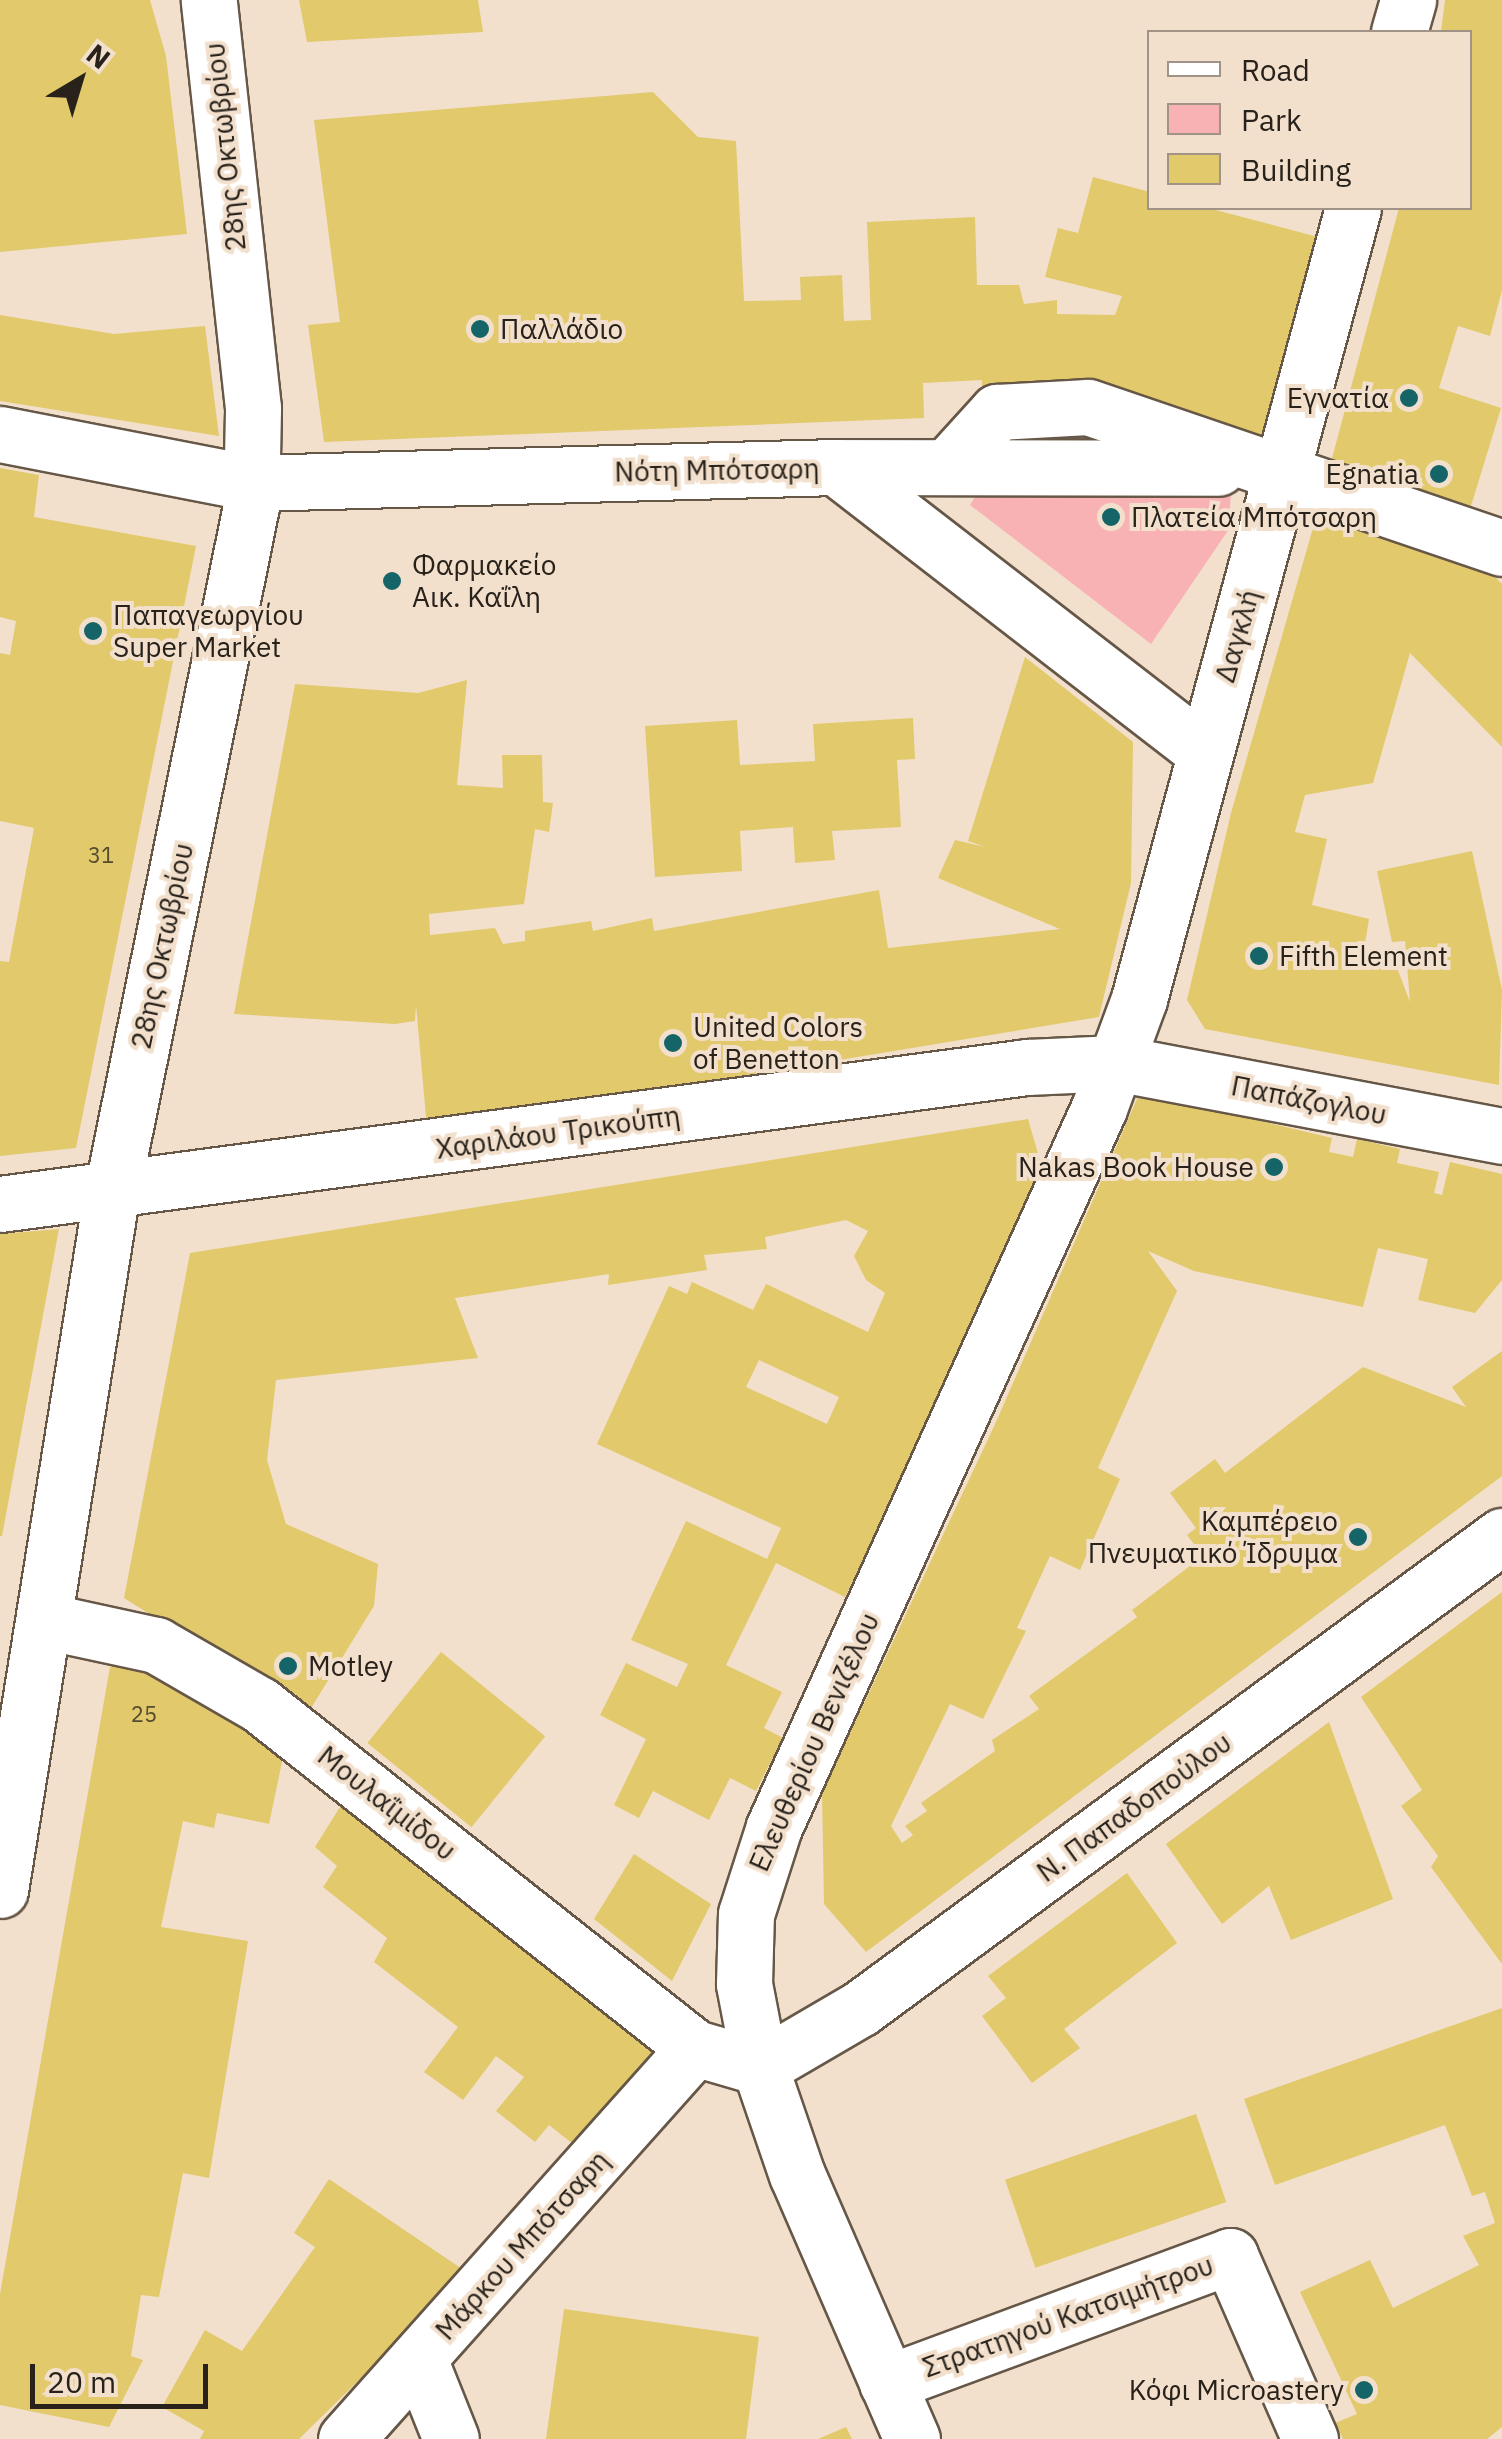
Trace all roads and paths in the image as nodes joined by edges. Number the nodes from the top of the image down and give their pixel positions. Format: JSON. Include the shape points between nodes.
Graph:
{"nodes":[{"id":1,"x":209,"y":0,"type":"edge"},
{"id":2,"x":1408,"y":0,"type":"edge"},
{"id":3,"x":1400,"y":30,"type":"edge"},
{"id":4,"x":1352,"y":210,"type":"edge"},
{"id":5,"x":0,"y":434,"type":"edge"},
{"id":6,"x":836,"y":468,"type":"junction"},
{"id":7,"x":1273,"y":472,"type":"junction"},
{"id":8,"x":253,"y":483,"type":"junction"},
{"id":9,"x":1502,"y":548,"type":"edge"},
{"id":10,"x":1205,"y":752,"type":"junction"},
{"id":11,"x":1116,"y":1064,"type":"junction"},
{"id":12,"x":1502,"y":1136,"type":"edge"},
{"id":13,"x":112,"y":1191,"type":"junction"},
{"id":14,"x":0,"y":1204,"type":"edge"},
{"id":15,"x":1502,"y":1536,"type":"edge"},
{"id":16,"x":45,"y":1621,"type":"junction"},
{"id":17,"x":0,"y":1890,"type":"edge"},
{"id":18,"x":695,"y":2048,"type":"junction"},
{"id":19,"x":760,"y":2067,"type":"junction"},
{"id":20,"x":418,"y":2359,"type":"junction"},
{"id":21,"x":887,"y":2383,"type":"junction"},
{"id":22,"x":346,"y":2439,"type":"edge"},
{"id":23,"x":450,"y":2439,"type":"edge"},
{"id":24,"x":912,"y":2439,"type":"edge"},
{"id":25,"x":1310,"y":2439,"type":"edge"}],
"edges":[{"from":1,"to":8,"type":"street","name":"28ης Οκτωβρίου","via":[[253,408]]},
{"from":2,"to":3,"type":"street"},
{"from":4,"to":7,"type":"street","name":"Δαγκλή"},
{"from":5,"to":8,"type":"street","name":"Νότη Μπότσαρη"},
{"from":6,"to":7,"type":"street"},
{"from":6,"to":8,"type":"street","name":"Νότη Μπότσαρη"},
{"from":6,"to":10,"type":"street","name":"Νότη Μπότσαρη"},
{"from":7,"to":9,"type":"street"},
{"from":7,"to":10,"type":"street","name":"Δαγκλή"},
{"from":8,"to":13,"type":"street","name":"28ης Οκτωβρίου"},
{"from":10,"to":11,"type":"street","name":"Δαγκλή"},
{"from":11,"to":12,"type":"street","name":"Παπάζογλου"},
{"from":11,"to":13,"type":"street","name":"Χαριλάου Τρικούπη","via":[[1028,1067]]},
{"from":11,"to":19,"type":"street","name":"Ελευθερίου Βενιζέλου","via":[[753,1882],[744,1984]]},
{"from":13,"to":14,"type":"street","name":"Χαριλάου Τρικούπη"},
{"from":13,"to":16,"type":"street","name":"28ης Οκτωβρίου"},
{"from":15,"to":19,"type":"street","name":"Ν. Παπαδοπούλου","via":[[860,2008]]},
{"from":16,"to":17,"type":"street","name":"28ης Οκτωβρίου"},
{"from":16,"to":18,"type":"street","name":"Μουλαΐμίδου","via":[[156,1645],[260,1706]]},
{"from":18,"to":19,"type":"street"},
{"from":18,"to":20,"type":"street","name":"Μάρκου Μπότσαρη"},
{"from":19,"to":21,"type":"street","name":"Ελευθερίου Βενιζέλου","via":[[797,2175]]},
{"from":20,"to":22,"type":"street","name":"Μάρκου Μπότσαρη"},
{"from":20,"to":23,"type":"street"},
{"from":21,"to":24,"type":"street","name":"Ελευθερίου Βενιζέλου"},
{"from":21,"to":25,"type":"street","name":"Στρατηγού Κατσιμήτρου","via":[[1230,2256]]}]}
